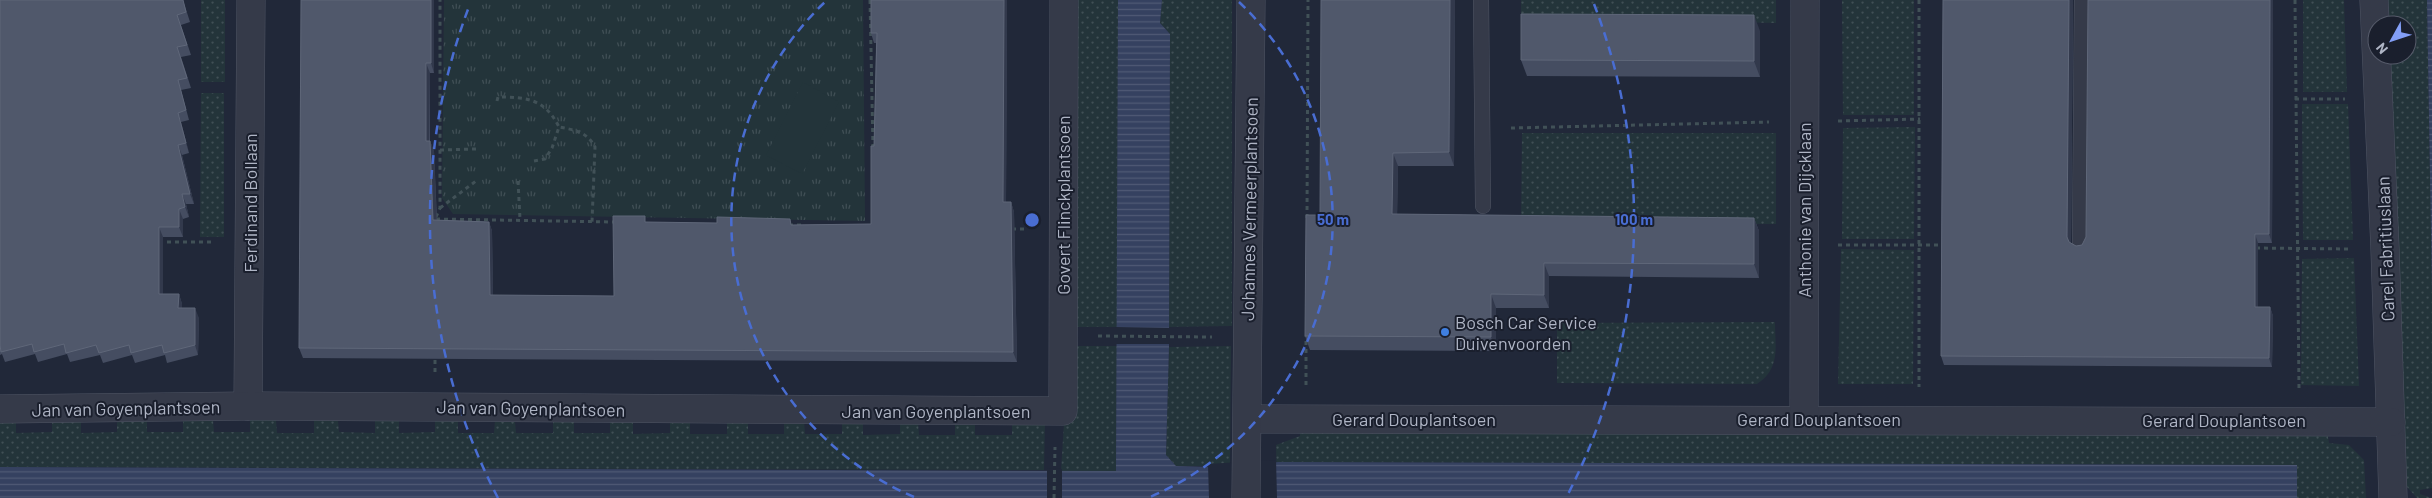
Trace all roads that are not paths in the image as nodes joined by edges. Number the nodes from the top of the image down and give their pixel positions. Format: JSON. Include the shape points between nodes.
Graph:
{"nodes":[{"id":1,"x":251,"y":0,"type":"edge"},
{"id":2,"x":1064,"y":0,"type":"edge"},
{"id":3,"x":1251,"y":0,"type":"edge"},
{"id":4,"x":1482,"y":0,"type":"edge"},
{"id":5,"x":1805,"y":0,"type":"edge"},
{"id":6,"x":2082,"y":0,"type":"edge"},
{"id":7,"x":2374,"y":0,"type":"edge"},
{"id":8,"x":1483,"y":206,"type":"dead end"},
{"id":9,"x":2080,"y":246,"type":"edge"},
{"id":10,"x":248,"y":406,"type":"junction"},
{"id":11,"x":0,"y":409,"type":"edge"},
{"id":12,"x":1063,"y":411,"type":"joint"},
{"id":13,"x":1248,"y":419,"type":"junction"},
{"id":14,"x":1804,"y":419,"type":"junction"},
{"id":15,"x":2391,"y":422,"type":"junction"},
{"id":16,"x":1246,"y":498,"type":"edge"},
{"id":17,"x":2393,"y":498,"type":"edge"}],
"edges":[{"from":1,"to":10,"type":"street","name":"Ferdinand Bollaan"},
{"from":2,"to":12,"type":"street","name":"Govert Flinckplantsoen"},
{"from":3,"to":13,"type":"street","name":"Johannes Vermeerplantsoen"},
{"from":4,"to":8,"type":"lane"},
{"from":5,"to":14,"type":"street","name":"Anthonie van Dijcklaan"},
{"from":6,"to":9,"type":"lane"},
{"from":7,"to":15,"type":"street","name":"Carel Fabritiuslaan"},
{"from":10,"to":11,"type":"street","name":"Jan van Goyenplantsoen"},
{"from":10,"to":12,"type":"street","name":"Jan van Goyenplantsoen"},
{"from":13,"to":14,"type":"street","name":"Gerard Douplantsoen"},
{"from":13,"to":16,"type":"street","name":"Johannes Vermeerplantsoen"},
{"from":14,"to":15,"type":"street","name":"Gerard Douplantsoen"},
{"from":15,"to":17,"type":"street","name":"Carel Fabritiuslaan"}]}
